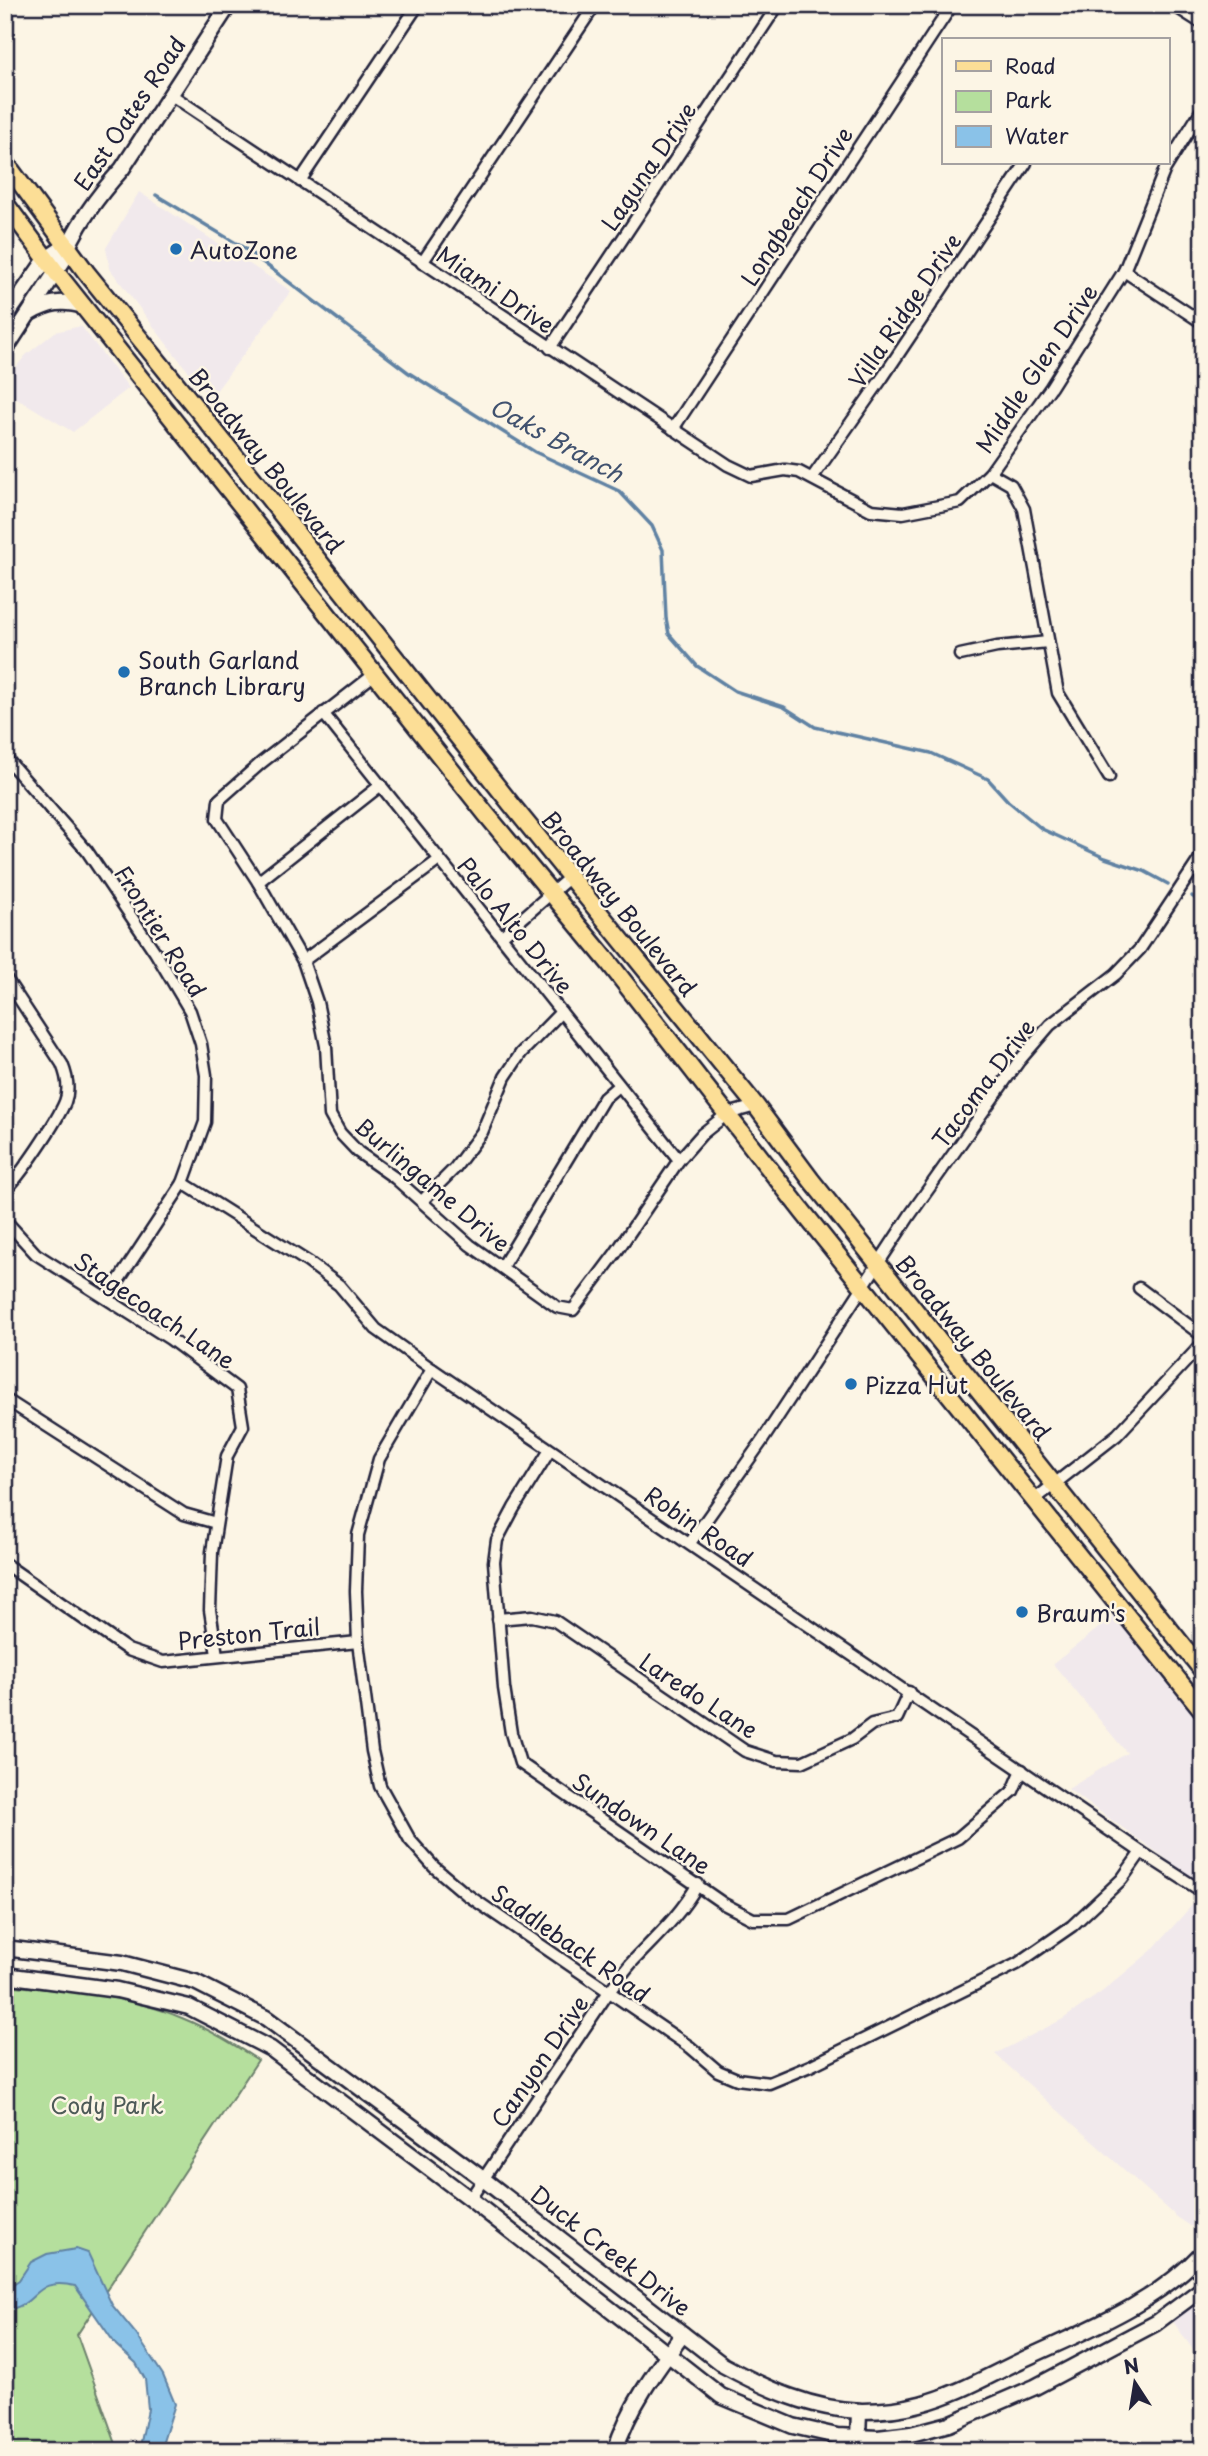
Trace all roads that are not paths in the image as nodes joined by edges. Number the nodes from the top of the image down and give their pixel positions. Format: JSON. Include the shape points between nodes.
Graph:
{"nodes":[{"id":1,"x":229,"y":5,"type":"edge"},
{"id":2,"x":418,"y":5,"type":"edge"},
{"id":3,"x":595,"y":5,"type":"edge"},
{"id":4,"x":778,"y":5,"type":"edge"},
{"id":5,"x":951,"y":5,"type":"edge"},
{"id":6,"x":1173,"y":5,"type":"edge"},
{"id":7,"x":1203,"y":24,"type":"edge"},
{"id":8,"x":170,"y":94,"type":"junction"},
{"id":9,"x":1203,"y":108,"type":"edge"},
{"id":10,"x":1170,"y":161,"type":"edge"},
{"id":11,"x":5,"y":162,"type":"edge"},
{"id":12,"x":1025,"y":164,"type":"edge"},
{"id":13,"x":1158,"y":164,"type":"edge"},
{"id":14,"x":1168,"y":164,"type":"edge"},
{"id":15,"x":1165,"y":169,"type":"junction"},
{"id":16,"x":300,"y":181,"type":"junction"},
{"id":17,"x":5,"y":203,"type":"edge"},
{"id":18,"x":68,"y":245,"type":"junction"},
{"id":19,"x":422,"y":263,"type":"junction"},
{"id":20,"x":51,"y":265,"type":"junction"},
{"id":21,"x":1124,"y":271,"type":"junction"},
{"id":22,"x":84,"y":306,"type":"junction"},
{"id":23,"x":29,"y":313,"type":"junction"},
{"id":24,"x":5,"y":318,"type":"edge"},
{"id":25,"x":1203,"y":323,"type":"edge"},
{"id":26,"x":550,"y":348,"type":"junction"},
{"id":27,"x":5,"y":351,"type":"edge"},
{"id":28,"x":673,"y":429,"type":"junction"},
{"id":29,"x":990,"y":473,"type":"junction"},
{"id":30,"x":812,"y":478,"type":"junction"},
{"id":31,"x":1048,"y":642,"type":"junction"},
{"id":32,"x":960,"y":655,"type":"dead end"},
{"id":33,"x":376,"y":673,"type":"junction"},
{"id":34,"x":323,"y":713,"type":"junction"},
{"id":35,"x":5,"y":757,"type":"edge"},
{"id":36,"x":1109,"y":777,"type":"dead end"},
{"id":37,"x":381,"y":785,"type":"junction"},
{"id":38,"x":1203,"y":855,"type":"edge"},
{"id":39,"x":439,"y":860,"type":"junction"},
{"id":40,"x":571,"y":876,"type":"junction"},
{"id":41,"x":258,"y":882,"type":"junction"},
{"id":42,"x":551,"y":892,"type":"junction"},
{"id":43,"x":502,"y":936,"type":"junction"},
{"id":44,"x":303,"y":961,"type":"junction"},
{"id":45,"x":5,"y":977,"type":"edge"},
{"id":46,"x":561,"y":1012,"type":"junction"},
{"id":47,"x":618,"y":1086,"type":"junction"},
{"id":48,"x":756,"y":1106,"type":"junction"},
{"id":49,"x":727,"y":1114,"type":"junction"},
{"id":50,"x":678,"y":1160,"type":"junction"},
{"id":51,"x":183,"y":1183,"type":"junction"},
{"id":52,"x":5,"y":1190,"type":"edge"},
{"id":53,"x":422,"y":1201,"type":"junction"},
{"id":54,"x":5,"y":1220,"type":"edge"},
{"id":55,"x":878,"y":1263,"type":"junction"},
{"id":56,"x":502,"y":1267,"type":"junction"},
{"id":57,"x":862,"y":1285,"type":"junction"},
{"id":58,"x":1139,"y":1287,"type":"dead end"},
{"id":59,"x":107,"y":1298,"type":"junction"},
{"id":60,"x":1203,"y":1336,"type":"edge"},
{"id":61,"x":1203,"y":1343,"type":"edge"},
{"id":62,"x":432,"y":1369,"type":"junction"},
{"id":63,"x":5,"y":1398,"type":"edge"},
{"id":64,"x":550,"y":1451,"type":"junction"},
{"id":65,"x":1054,"y":1485,"type":"junction"},
{"id":66,"x":1034,"y":1500,"type":"junction"},
{"id":67,"x":216,"y":1523,"type":"junction"},
{"id":68,"x":690,"y":1543,"type":"junction"},
{"id":69,"x":5,"y":1564,"type":"edge"},
{"id":70,"x":498,"y":1619,"type":"junction"},
{"id":71,"x":358,"y":1642,"type":"junction"},
{"id":72,"x":217,"y":1655,"type":"junction"},
{"id":73,"x":1203,"y":1671,"type":"edge"},
{"id":74,"x":909,"y":1692,"type":"junction"},
{"id":75,"x":1203,"y":1711,"type":"edge"},
{"id":76,"x":1022,"y":1770,"type":"junction"},
{"id":77,"x":1141,"y":1852,"type":"junction"},
{"id":78,"x":698,"y":1884,"type":"junction"},
{"id":79,"x":1203,"y":1892,"type":"edge"},
{"id":80,"x":5,"y":1948,"type":"edge"},
{"id":81,"x":122,"y":1963,"type":"junction"},
{"id":82,"x":5,"y":1975,"type":"edge"},
{"id":83,"x":117,"y":1990,"type":"junction"},
{"id":84,"x":608,"y":1993,"type":"junction"},
{"id":85,"x":312,"y":2051,"type":"junction"},
{"id":86,"x":300,"y":2071,"type":"junction"},
{"id":87,"x":482,"y":2179,"type":"junction"},
{"id":88,"x":470,"y":2199,"type":"junction"},
{"id":89,"x":1203,"y":2252,"type":"edge"},
{"id":90,"x":1203,"y":2288,"type":"edge"},
{"id":91,"x":683,"y":2334,"type":"junction"},
{"id":92,"x":667,"y":2355,"type":"junction"},
{"id":93,"x":859,"y":2411,"type":"junction"},
{"id":94,"x":858,"y":2439,"type":"junction"},
{"id":95,"x":615,"y":2451,"type":"edge"}],
"edges":[{"from":1,"to":8,"type":"main road","name":"East Oates Road"},
{"from":2,"to":16,"type":"street"},
{"from":3,"to":19,"type":"street"},
{"from":4,"to":26,"type":"street","name":"Laguna Drive"},
{"from":5,"to":28,"type":"street","name":"Longbeach Drive"},
{"from":6,"to":7,"type":"street"},
{"from":8,"to":16,"type":"street","name":"Miami Drive"},
{"from":8,"to":18,"type":"main road","name":"East Oates Road"},
{"from":9,"to":10,"type":"street","name":"Middle Glen Drive"},
{"from":11,"to":18,"type":"main road","name":"Broadway Boulevard"},
{"from":12,"to":30,"type":"street","name":"Villa Ridge Drive"},
{"from":13,"to":15,"type":"street"},
{"from":14,"to":15,"type":"street","name":"Middle Glen Drive"},
{"from":15,"to":21,"type":"street","name":"Middle Glen Drive"},
{"from":16,"to":19,"type":"street","name":"Miami Drive"},
{"from":17,"to":20,"type":"main road","name":"Broadway Boulevard"},
{"from":18,"to":20,"type":"main road","name":"East Oates Road"},
{"from":18,"to":40,"type":"main road","name":"Broadway Boulevard"},
{"from":19,"to":26,"type":"street","name":"Miami Drive"},
{"from":20,"to":22,"type":"main road","name":"Broadway Boulevard"},
{"from":20,"to":23,"type":"main road","name":"East Oates Road"},
{"from":20,"to":24,"type":"main road","name":"East Oates Road"},
{"from":21,"to":25,"type":"street"},
{"from":21,"to":29,"type":"street","name":"Middle Glen Drive"},
{"from":22,"to":23,"type":"main road","via":[[58,301]]},
{"from":22,"to":33,"type":"main road","name":"Broadway Boulevard"},
{"from":23,"to":27,"type":"main road","name":"East Oates Road"},
{"from":26,"to":28,"type":"street","name":"Miami Drive"},
{"from":28,"to":30,"type":"street","name":"Miami Drive","via":[[751,476],[785,470]]},
{"from":29,"to":30,"type":"street","name":"Middle Glen Drive","via":[[960,502],[903,513],[871,510]]},
{"from":29,"to":31,"type":"street","via":[[1011,485],[1024,509]]},
{"from":31,"to":32,"type":"street"},
{"from":31,"to":36,"type":"street","via":[[1058,693]]},
{"from":33,"to":34,"type":"street"},
{"from":33,"to":42,"type":"main road","name":"Broadway Boulevard"},
{"from":34,"to":37,"type":"street","name":"Palo Alto Drive"},
{"from":34,"to":41,"type":"street","name":"Burlingame Drive","via":[[219,800],[218,819]]},
{"from":35,"to":51,"type":"street","name":"Frontier Road","via":[[87,851],[190,1011],[206,1075],[205,1122]]},
{"from":37,"to":39,"type":"street","name":"Palo Alto Drive"},
{"from":37,"to":41,"type":"street"},
{"from":38,"to":55,"type":"street","name":"Tacoma Drive","via":[[1140,949],[1116,974],[1050,1025],[1019,1061]]},
{"from":39,"to":43,"type":"street","name":"Palo Alto Drive"},
{"from":39,"to":44,"type":"street"},
{"from":40,"to":42,"type":"street"},
{"from":40,"to":48,"type":"main road","name":"Broadway Boulevard"},
{"from":41,"to":44,"type":"street","name":"Burlingame Drive"},
{"from":42,"to":43,"type":"street"},
{"from":42,"to":49,"type":"main road","name":"Broadway Boulevard"},
{"from":43,"to":46,"type":"street","name":"Palo Alto Drive"},
{"from":44,"to":53,"type":"street","name":"Burlingame Drive","via":[[326,1046],[330,1115],[358,1152]]},
{"from":45,"to":52,"type":"street","via":[[68,1080],[66,1101]]},
{"from":46,"to":47,"type":"street","name":"Palo Alto Drive"},
{"from":46,"to":53,"type":"street","via":[[521,1053],[505,1077],[482,1132]]},
{"from":47,"to":50,"type":"street","name":"Palo Alto Drive"},
{"from":47,"to":56,"type":"street","via":[[604,1098]]},
{"from":48,"to":49,"type":"street"},
{"from":48,"to":55,"type":"main road","name":"Broadway Boulevard"},
{"from":49,"to":50,"type":"street"},
{"from":49,"to":57,"type":"main road","name":"Broadway Boulevard"},
{"from":50,"to":56,"type":"street","name":"Burlingame Drive","via":[[573,1310],[557,1307]]},
{"from":51,"to":59,"type":"street","name":"Frontier Road"},
{"from":51,"to":62,"type":"street","name":"Robin Road","via":[[339,1285],[376,1329]]},
{"from":53,"to":56,"type":"street","name":"Burlingame Drive"},
{"from":54,"to":59,"type":"street","name":"Stagecoach Lane","via":[[36,1254]]},
{"from":55,"to":57,"type":"street","name":"Tacoma Drive"},
{"from":55,"to":65,"type":"main road","name":"Broadway Boulevard"},
{"from":57,"to":66,"type":"main road","name":"Broadway Boulevard"},
{"from":57,"to":68,"type":"street","name":"Tacoma Drive"},
{"from":58,"to":60,"type":"street"},
{"from":59,"to":67,"type":"street","name":"Stagecoach Lane","via":[[237,1388],[243,1426],[227,1457]]},
{"from":61,"to":65,"type":"street","via":[[1117,1435]]},
{"from":62,"to":64,"type":"street","name":"Robin Road"},
{"from":62,"to":71,"type":"street","name":"Saddleback Road","via":[[379,1459],[358,1535]]},
{"from":63,"to":67,"type":"street","via":[[184,1514]]},
{"from":64,"to":68,"type":"street","name":"Robin Road"},
{"from":64,"to":70,"type":"street","name":"Sundown Lane","via":[[498,1540],[494,1562]]},
{"from":65,"to":66,"type":"street"},
{"from":65,"to":73,"type":"main road","name":"Broadway Boulevard"},
{"from":66,"to":75,"type":"main road","name":"Broadway Boulevard"},
{"from":67,"to":72,"type":"street","name":"Stagecoach Lane","via":[[210,1610]]},
{"from":68,"to":74,"type":"street","name":"Robin Road"},
{"from":69,"to":72,"type":"street","name":"Preston Trail","via":[[128,1650],[163,1662]]},
{"from":70,"to":74,"type":"street","name":"Laredo Lane","via":[[532,1616],[555,1621],[745,1751],[776,1761],[802,1762],[852,1739],[872,1724],[897,1717]]},
{"from":70,"to":78,"type":"street","name":"Sundown Lane","via":[[503,1688],[520,1763]]},
{"from":71,"to":72,"type":"street","name":"Preston Trail"},
{"from":71,"to":84,"type":"street","name":"Saddleback Road","via":[[380,1786],[410,1840],[466,1894]]},
{"from":74,"to":76,"type":"street","name":"Robin Road"},
{"from":76,"to":77,"type":"street","name":"Robin Road"},
{"from":76,"to":78,"type":"street","name":"Sundown Lane","via":[[1013,1791],[958,1838],[789,1919],[753,1919]]},
{"from":77,"to":79,"type":"street","name":"Robin Road"},
{"from":77,"to":84,"type":"street","name":"Saddleback Road","via":[[1122,1879],[1072,1926],[1017,1964],[769,2082],[737,2079],[718,2071]]},
{"from":78,"to":84,"type":"street","name":"Canyon Drive","via":[[679,1914]]},
{"from":80,"to":81,"type":"main road","name":"Duck Creek Drive"},
{"from":81,"to":83,"type":"main road"},
{"from":81,"to":85,"type":"main road","name":"Duck Creek Drive","via":[[195,1982],[266,2018]]},
{"from":82,"to":83,"type":"main road","name":"Duck Creek Drive"},
{"from":83,"to":86,"type":"main road","name":"Duck Creek Drive","via":[[189,2007],[271,2049]]},
{"from":84,"to":87,"type":"street","name":"Canyon Drive"},
{"from":85,"to":86,"type":"main road"},
{"from":85,"to":87,"type":"main road","name":"Duck Creek Drive"},
{"from":86,"to":88,"type":"main road","name":"Duck Creek Drive"},
{"from":87,"to":88,"type":"street","name":"Canyon Drive"},
{"from":87,"to":91,"type":"main road","name":"Duck Creek Drive"},
{"from":88,"to":92,"type":"main road","name":"Duck Creek Drive"},
{"from":89,"to":93,"type":"main road","name":"Duck Creek Drive","via":[[1182,2274],[1136,2306],[965,2387],[920,2404]]},
{"from":90,"to":94,"type":"main road","name":"Duck Creek Drive","via":[[1156,2323],[1035,2387],[948,2424],[911,2434]]},
{"from":91,"to":92,"type":"main road"},
{"from":91,"to":93,"type":"main road","name":"Duck Creek Drive","via":[[751,2380],[803,2401]]},
{"from":92,"to":94,"type":"main road","name":"Duck Creek Drive","via":[[727,2399],[793,2426]]},
{"from":92,"to":95,"type":"main road","via":[[623,2427]]},
{"from":93,"to":94,"type":"main road"}]}
